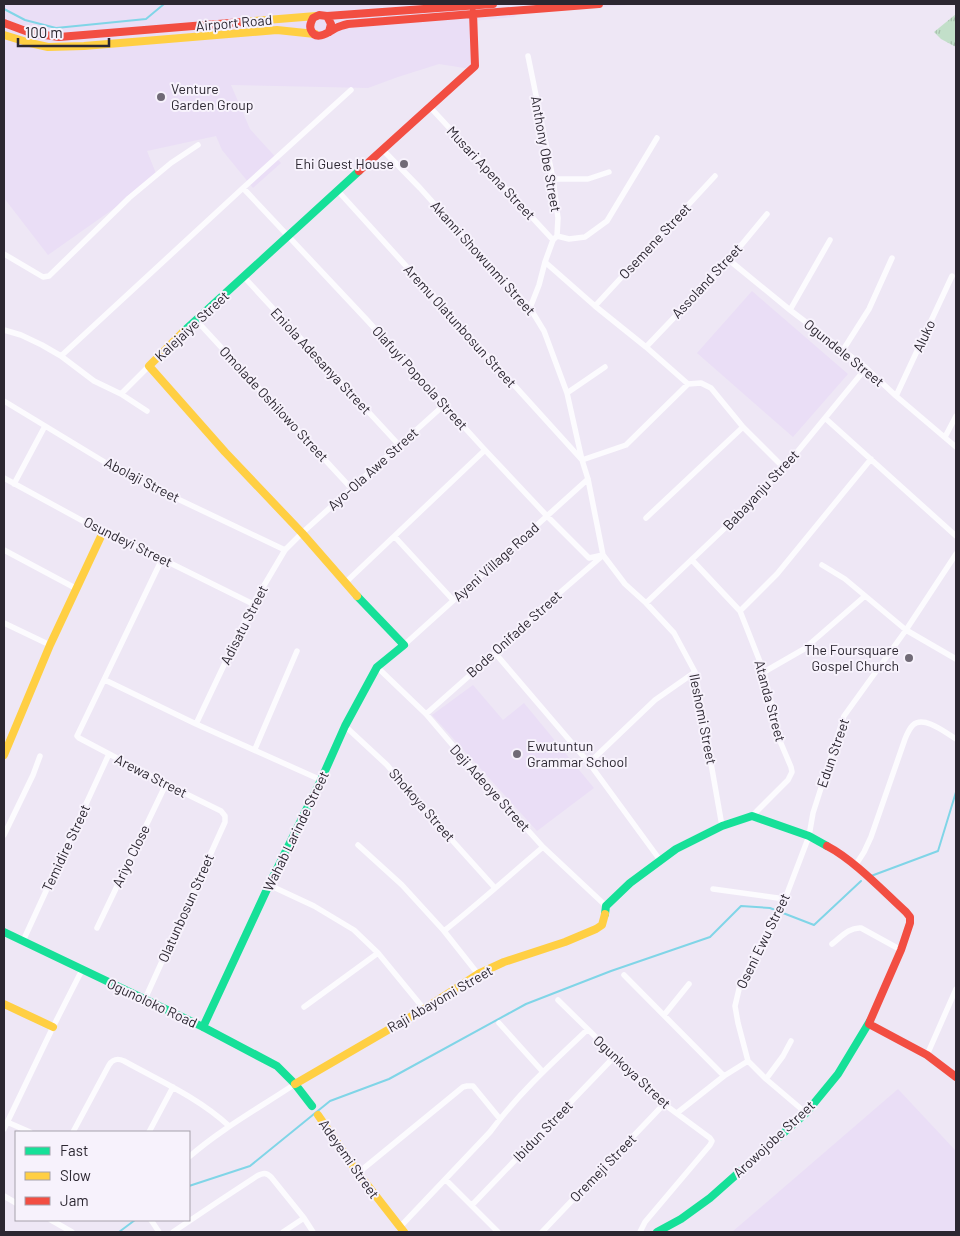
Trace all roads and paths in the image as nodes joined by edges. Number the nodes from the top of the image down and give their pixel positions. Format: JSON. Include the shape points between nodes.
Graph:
{"nodes":[{"id":1,"x":494,"y":4,"type":"edge"},
{"id":2,"x":599,"y":4,"type":"edge"},
{"id":3,"x":473,"y":14,"type":"junction"},
{"id":4,"x":316,"y":16,"type":"junction"},
{"id":5,"x":327,"y":16,"type":"junction"},
{"id":6,"x":4,"y":24,"type":"edge"},
{"id":7,"x":329,"y":32,"type":"junction"},
{"id":8,"x":315,"y":34,"type":"junction"},
{"id":9,"x":4,"y":35,"type":"edge"},
{"id":10,"x":528,"y":56,"type":"dead end"},
{"id":11,"x":352,"y":90,"type":"dead end"},
{"id":12,"x":430,"y":106,"type":"junction"},
{"id":13,"x":657,"y":138,"type":"dead end"},
{"id":14,"x":198,"y":145,"type":"dead end"},
{"id":15,"x":382,"y":149,"type":"junction"},
{"id":16,"x":609,"y":172,"type":"dead end"},
{"id":17,"x":715,"y":176,"type":"dead end"},
{"id":18,"x":553,"y":179,"type":"junction"},
{"id":19,"x":243,"y":188,"type":"junction"},
{"id":20,"x":338,"y":191,"type":"junction"},
{"id":21,"x":767,"y":214,"type":"dead end"},
{"id":22,"x":288,"y":236,"type":"junction"},
{"id":23,"x":555,"y":238,"type":"junction"},
{"id":24,"x":830,"y":240,"type":"dead end"},
{"id":25,"x":4,"y":254,"type":"edge"},
{"id":26,"x":892,"y":258,"type":"dead end"},
{"id":27,"x":729,"y":260,"type":"junction"},
{"id":28,"x":545,"y":262,"type":"junction"},
{"id":29,"x":952,"y":276,"type":"dead end"},
{"id":30,"x":244,"y":277,"type":"junction"},
{"id":31,"x":594,"y":306,"type":"junction"},
{"id":32,"x":530,"y":308,"type":"junction"},
{"id":33,"x":790,"y":310,"type":"junction"},
{"id":34,"x":196,"y":320,"type":"junction"},
{"id":35,"x":4,"y":330,"type":"edge"},
{"id":36,"x":646,"y":347,"type":"junction"},
{"id":37,"x":843,"y":350,"type":"junction"},
{"id":38,"x":61,"y":356,"type":"junction"},
{"id":39,"x":149,"y":366,"type":"junction"},
{"id":40,"x":605,"y":367,"type":"dead end"},
{"id":41,"x":866,"y":368,"type":"junction"},
{"id":42,"x":688,"y":384,"type":"junction"},
{"id":43,"x":567,"y":393,"type":"junction"},
{"id":44,"x":121,"y":394,"type":"junction"},
{"id":45,"x":896,"y":396,"type":"junction"},
{"id":46,"x":4,"y":401,"type":"edge"},
{"id":47,"x":444,"y":405,"type":"junction"},
{"id":48,"x":147,"y":411,"type":"dead end"},
{"id":49,"x":956,"y":416,"type":"edge"},
{"id":50,"x":825,"y":418,"type":"junction"},
{"id":51,"x":45,"y":426,"type":"junction"},
{"id":52,"x":743,"y":427,"type":"junction"},
{"id":53,"x":945,"y":437,"type":"junction"},
{"id":54,"x":399,"y":445,"type":"junction"},
{"id":55,"x":956,"y":447,"type":"edge"},
{"id":56,"x":486,"y":450,"type":"junction"},
{"id":57,"x":582,"y":460,"type":"junction"},
{"id":58,"x":870,"y":460,"type":"junction"},
{"id":59,"x":784,"y":468,"type":"junction"},
{"id":60,"x":4,"y":478,"type":"edge"},
{"id":61,"x":588,"y":479,"type":"junction"},
{"id":62,"x":14,"y":484,"type":"junction"},
{"id":63,"x":351,"y":488,"type":"junction"},
{"id":64,"x":547,"y":516,"type":"junction"},
{"id":65,"x":646,"y":518,"type":"dead end"},
{"id":66,"x":104,"y":532,"type":"junction"},
{"id":67,"x":302,"y":533,"type":"junction"},
{"id":68,"x":956,"y":536,"type":"edge"},
{"id":69,"x":395,"y":537,"type":"junction"},
{"id":70,"x":4,"y":550,"type":"edge"},
{"id":71,"x":284,"y":550,"type":"junction"},
{"id":72,"x":956,"y":554,"type":"edge"},
{"id":73,"x":603,"y":555,"type":"junction"},
{"id":74,"x":162,"y":559,"type":"junction"},
{"id":75,"x":692,"y":560,"type":"junction"},
{"id":76,"x":822,"y":565,"type":"dead end"},
{"id":77,"x":345,"y":583,"type":"junction"},
{"id":78,"x":77,"y":589,"type":"junction"},
{"id":79,"x":865,"y":596,"type":"junction"},
{"id":80,"x":453,"y":600,"type":"junction"},
{"id":81,"x":646,"y":603,"type":"junction"},
{"id":82,"x":253,"y":604,"type":"junction"},
{"id":83,"x":740,"y":611,"type":"junction"},
{"id":84,"x":4,"y":623,"type":"edge"},
{"id":85,"x":906,"y":630,"type":"junction"},
{"id":86,"x":50,"y":645,"type":"junction"},
{"id":87,"x":404,"y":645,"type":"junction"},
{"id":88,"x":297,"y":651,"type":"dead end"},
{"id":89,"x":495,"y":653,"type":"junction"},
{"id":90,"x":956,"y":659,"type":"edge"},
{"id":91,"x":377,"y":666,"type":"junction"},
{"id":92,"x":695,"y":672,"type":"junction"},
{"id":93,"x":764,"y":672,"type":"junction"},
{"id":94,"x":105,"y":680,"type":"junction"},
{"id":95,"x":426,"y":714,"type":"junction"},
{"id":96,"x":196,"y":724,"type":"junction"},
{"id":97,"x":345,"y":726,"type":"junction"},
{"id":98,"x":956,"y":739,"type":"edge"},
{"id":99,"x":255,"y":750,"type":"junction"},
{"id":100,"x":109,"y":754,"type":"junction"},
{"id":101,"x":4,"y":755,"type":"edge"},
{"id":102,"x":39,"y":758,"type":"dead end"},
{"id":103,"x":589,"y":763,"type":"junction"},
{"id":104,"x":321,"y":780,"type":"junction"},
{"id":105,"x":166,"y":784,"type":"junction"},
{"id":106,"x":225,"y":816,"type":"joint"},
{"id":107,"x":752,"y":816,"type":"junction"},
{"id":108,"x":722,"y":826,"type":"junction"},
{"id":109,"x":4,"y":834,"type":"edge"},
{"id":110,"x":809,"y":836,"type":"junction"},
{"id":111,"x":358,"y":845,"type":"dead end"},
{"id":112,"x":543,"y":847,"type":"junction"},
{"id":113,"x":660,"y":860,"type":"junction"},
{"id":114,"x":855,"y":866,"type":"junction"},
{"id":115,"x":269,"y":885,"type":"junction"},
{"id":116,"x":495,"y":888,"type":"junction"},
{"id":117,"x":713,"y":889,"type":"dead end"},
{"id":118,"x":785,"y":899,"type":"junction"},
{"id":119,"x":606,"y":906,"type":"junction"},
{"id":120,"x":97,"y":928,"type":"dead end"},
{"id":121,"x":444,"y":931,"type":"junction"},
{"id":122,"x":4,"y":932,"type":"edge"},
{"id":123,"x":23,"y":941,"type":"junction"},
{"id":124,"x":832,"y":944,"type":"dead end"},
{"id":125,"x":901,"y":950,"type":"junction"},
{"id":126,"x":378,"y":953,"type":"junction"},
{"id":127,"x":82,"y":970,"type":"junction"},
{"id":128,"x":478,"y":974,"type":"junction"},
{"id":129,"x":624,"y":974,"type":"dead end"},
{"id":130,"x":689,"y":984,"type":"dead end"},
{"id":131,"x":956,"y":989,"type":"edge"},
{"id":132,"x":145,"y":999,"type":"junction"},
{"id":133,"x":558,"y":1000,"type":"dead end"},
{"id":134,"x":4,"y":1004,"type":"edge"},
{"id":135,"x":304,"y":1007,"type":"dead end"},
{"id":136,"x":424,"y":1009,"type":"junction"},
{"id":137,"x":664,"y":1015,"type":"junction"},
{"id":138,"x":499,"y":1023,"type":"dead end"},
{"id":139,"x":869,"y":1024,"type":"junction"},
{"id":140,"x":53,"y":1026,"type":"junction"},
{"id":141,"x":203,"y":1027,"type":"junction"},
{"id":142,"x":587,"y":1030,"type":"junction"},
{"id":143,"x":791,"y":1041,"type":"dead end"},
{"id":144,"x":927,"y":1055,"type":"junction"},
{"id":145,"x":614,"y":1057,"type":"junction"},
{"id":146,"x":748,"y":1061,"type":"junction"},
{"id":147,"x":543,"y":1072,"type":"junction"},
{"id":148,"x":724,"y":1076,"type":"junction"},
{"id":149,"x":956,"y":1076,"type":"edge"},
{"id":150,"x":766,"y":1079,"type":"junction"},
{"id":151,"x":295,"y":1084,"type":"junction"},
{"id":152,"x":173,"y":1088,"type":"junction"},
{"id":153,"x":664,"y":1104,"type":"junction"},
{"id":154,"x":312,"y":1106,"type":"joint"},
{"id":155,"x":806,"y":1112,"type":"junction"},
{"id":156,"x":677,"y":1113,"type":"junction"},
{"id":157,"x":318,"y":1115,"type":"joint"},
{"id":158,"x":500,"y":1119,"type":"junction"},
{"id":159,"x":7,"y":1122,"type":"junction"},
{"id":160,"x":229,"y":1126,"type":"junction"},
{"id":161,"x":4,"y":1129,"type":"edge"},
{"id":162,"x":28,"y":1131,"type":"edge"},
{"id":163,"x":74,"y":1131,"type":"edge"},
{"id":164,"x":149,"y":1131,"type":"edge"},
{"id":165,"x":190,"y":1157,"type":"edge"},
{"id":166,"x":358,"y":1173,"type":"junction"},
{"id":167,"x":446,"y":1180,"type":"junction"},
{"id":168,"x":4,"y":1196,"type":"edge"},
{"id":169,"x":15,"y":1202,"type":"edge"},
{"id":170,"x":472,"y":1205,"type":"junction"},
{"id":171,"x":304,"y":1218,"type":"junction"},
{"id":172,"x":53,"y":1221,"type":"edge"},
{"id":173,"x":152,"y":1221,"type":"edge"},
{"id":174,"x":189,"y":1221,"type":"edge"},
{"id":175,"x":190,"y":1221,"type":"edge"},
{"id":176,"x":399,"y":1231,"type":"edge"},
{"id":177,"x":72,"y":1232,"type":"edge"},
{"id":178,"x":159,"y":1232,"type":"edge"},
{"id":179,"x":173,"y":1232,"type":"edge"},
{"id":180,"x":283,"y":1232,"type":"edge"},
{"id":181,"x":313,"y":1232,"type":"edge"},
{"id":182,"x":498,"y":1232,"type":"edge"},
{"id":183,"x":542,"y":1232,"type":"edge"},
{"id":184,"x":640,"y":1232,"type":"edge"},
{"id":185,"x":657,"y":1232,"type":"edge"}],
"edges":[{"from":1,"to":5,"type":"street"},
{"from":2,"to":3,"type":"street"},
{"from":3,"to":7,"type":"street","via":[[348,24]]},
{"from":3,"to":12,"type":"street","name":"Kalejaiye Street","via":[[475,66]]},
{"from":4,"to":5,"type":"street"},
{"from":4,"to":6,"type":"street","name":"Airport Road","via":[[59,37]]},
{"from":4,"to":8,"type":"street","via":[[310,24]]},
{"from":5,"to":7,"type":"street","via":[[332,26]]},
{"from":7,"to":8,"type":"street","via":[[322,36]]},
{"from":8,"to":9,"type":"street","name":"Airport Road","via":[[277,30],[48,47]]},
{"from":10,"to":18,"type":"street","name":"Anthony Obe Street"},
{"from":11,"to":19,"type":"street"},
{"from":12,"to":15,"type":"street","name":"Kalejaiye Street"},
{"from":12,"to":23,"type":"street","name":"Musari Apena Street"},
{"from":13,"to":23,"type":"street","via":[[608,221],[585,237]]},
{"from":14,"to":25,"type":"street","via":[[129,198],[49,276],[44,277]]},
{"from":15,"to":20,"type":"street","name":"Kalejaiye Street"},
{"from":15,"to":32,"type":"street","name":"Akanni Showunmi Street"},
{"from":16,"to":18,"type":"street","via":[[588,179]]},
{"from":17,"to":31,"type":"street","name":"Osemene Street"},
{"from":18,"to":23,"type":"street","name":"Anthony Obe Street","via":[[558,218]]},
{"from":19,"to":22,"type":"street","name":"Olafuyi Popoola Street"},
{"from":19,"to":38,"type":"street"},
{"from":20,"to":22,"type":"street","name":"Kalejaiye Street"},
{"from":20,"to":57,"type":"street","name":"Aremu Olatunbosun Street"},
{"from":21,"to":27,"type":"street","name":"Assoland Street"},
{"from":22,"to":30,"type":"street","name":"Kalejaiye Street"},
{"from":22,"to":47,"type":"street","name":"Olafuyi Popoola Street"},
{"from":23,"to":28,"type":"street","name":"Anthony Obe Street"},
{"from":24,"to":33,"type":"street"},
{"from":26,"to":37,"type":"street","via":[[869,309]]},
{"from":27,"to":33,"type":"street","name":"Ogundele Street"},
{"from":27,"to":36,"type":"street","name":"Assoland Street"},
{"from":28,"to":31,"type":"street"},
{"from":28,"to":32,"type":"street","name":"Anthony Obe Street"},
{"from":29,"to":45,"type":"street","name":"Aluko"},
{"from":30,"to":34,"type":"street","name":"Kalejaiye Street"},
{"from":30,"to":54,"type":"street","name":"Eniola Adesanya Street"},
{"from":31,"to":36,"type":"street"},
{"from":32,"to":43,"type":"street","name":"Akanni Showunmi Street","via":[[544,331]]},
{"from":33,"to":37,"type":"street","name":"Ogundele Street"},
{"from":34,"to":39,"type":"street","name":"Kalejaiye Street"},
{"from":34,"to":63,"type":"street","name":"Omolade Oshilowo Street"},
{"from":35,"to":38,"type":"street","via":[[21,335]]},
{"from":36,"to":42,"type":"street"},
{"from":37,"to":41,"type":"street","name":"Ogundele Street"},
{"from":38,"to":44,"type":"street","via":[[94,382]]},
{"from":39,"to":44,"type":"street"},
{"from":39,"to":67,"type":"street","name":"Kalejaiye Street"},
{"from":40,"to":43,"type":"street"},
{"from":41,"to":45,"type":"street","name":"Ogundele Street"},
{"from":41,"to":50,"type":"street","name":"Babayanju Street"},
{"from":42,"to":52,"type":"street","via":[[701,382],[711,388]]},
{"from":42,"to":57,"type":"street","via":[[626,445]]},
{"from":43,"to":57,"type":"street","name":"Akanni Showunmi Street"},
{"from":44,"to":48,"type":"street"},
{"from":45,"to":53,"type":"street","name":"Ogundele Street"},
{"from":46,"to":51,"type":"street","name":"Abolaji Street"},
{"from":47,"to":54,"type":"street","name":"Ayo-Ola Awe Street"},
{"from":47,"to":56,"type":"street","name":"Olafuyi Popoola Street"},
{"from":49,"to":53,"type":"street"},
{"from":50,"to":58,"type":"street"},
{"from":50,"to":59,"type":"street","name":"Babayanju Street"},
{"from":51,"to":62,"type":"street"},
{"from":51,"to":71,"type":"street","name":"Abolaji Street","via":[[121,472]]},
{"from":52,"to":59,"type":"street"},
{"from":52,"to":65,"type":"street"},
{"from":53,"to":55,"type":"street","name":"Ogundele Street"},
{"from":54,"to":63,"type":"street","name":"Ayo-Ola Awe Street"},
{"from":56,"to":64,"type":"street","name":"Olafuyi Popoola Street"},
{"from":56,"to":69,"type":"street"},
{"from":57,"to":61,"type":"street","name":"Akanni Showunmi Street"},
{"from":58,"to":68,"type":"street"},
{"from":58,"to":83,"type":"street","via":[[777,574]]},
{"from":59,"to":75,"type":"street","name":"Babayanju Street"},
{"from":60,"to":62,"type":"street","name":"Osundeyi Street"},
{"from":61,"to":64,"type":"street","name":"Ayeni Village Road"},
{"from":61,"to":73,"type":"street","name":"Akanni Showunmi Street"},
{"from":62,"to":66,"type":"street","name":"Osundeyi Street"},
{"from":63,"to":67,"type":"street","name":"Ayo-Ola Awe Street"},
{"from":64,"to":73,"type":"street","name":"Olafuyi Popoola Street","via":[[589,558]]},
{"from":64,"to":80,"type":"street","name":"Ayeni Village Road"},
{"from":66,"to":74,"type":"street","name":"Osundeyi Street"},
{"from":66,"to":78,"type":"street"},
{"from":67,"to":71,"type":"street","name":"Adisatu Street"},
{"from":67,"to":77,"type":"street","name":"Kalejaiye Street"},
{"from":69,"to":77,"type":"street"},
{"from":69,"to":80,"type":"street"},
{"from":70,"to":78,"type":"street"},
{"from":71,"to":82,"type":"street","name":"Adisatu Street"},
{"from":72,"to":85,"type":"street","name":"Edun Street"},
{"from":73,"to":81,"type":"street","name":"Ileshomi Street","via":[[625,584]]},
{"from":73,"to":89,"type":"street","name":"Bode Onifade Street"},
{"from":74,"to":82,"type":"street","name":"Osundeyi Street"},
{"from":74,"to":94,"type":"street"},
{"from":75,"to":81,"type":"street","name":"Babayanju Street"},
{"from":75,"to":83,"type":"street","name":"Atanda Street"},
{"from":76,"to":79,"type":"street"},
{"from":77,"to":87,"type":"street","name":"Kalejaiye Street"},
{"from":78,"to":86,"type":"street"},
{"from":79,"to":85,"type":"street"},
{"from":79,"to":93,"type":"street","via":[[804,649]]},
{"from":80,"to":87,"type":"street","name":"Ayeni Village Road"},
{"from":81,"to":92,"type":"street","name":"Ileshomi Street","via":[[674,633]]},
{"from":82,"to":96,"type":"street","name":"Adisatu Street"},
{"from":83,"to":93,"type":"street","name":"Atanda Street"},
{"from":84,"to":86,"type":"street"},
{"from":85,"to":90,"type":"street"},
{"from":85,"to":110,"type":"street","name":"Edun Street","via":[[844,716],[813,813]]},
{"from":86,"to":101,"type":"street"},
{"from":87,"to":91,"type":"street","name":"Wahab Larinde Street"},
{"from":88,"to":99,"type":"street"},
{"from":89,"to":95,"type":"street","name":"Bode Onifade Street"},
{"from":89,"to":103,"type":"street"},
{"from":91,"to":95,"type":"street","name":"Deji Adeoye Street"},
{"from":91,"to":97,"type":"street","name":"Wahab Larinde Street"},
{"from":92,"to":103,"type":"street","via":[[656,700]]},
{"from":92,"to":108,"type":"street","name":"Ileshomi Street"},
{"from":93,"to":107,"type":"street","name":"Atanda Street","via":[[780,741],[792,772]]},
{"from":94,"to":96,"type":"street"},
{"from":94,"to":100,"type":"street","name":"Arewa Street","via":[[77,736]]},
{"from":95,"to":112,"type":"street","name":"Deji Adeoye Street"},
{"from":96,"to":99,"type":"street"},
{"from":97,"to":104,"type":"street","name":"Wahab Larinde Street"},
{"from":97,"to":116,"type":"street","name":"Shokoya Street","via":[[387,765]]},
{"from":98,"to":114,"type":"street","via":[[929,722],[913,725],[905,739],[871,837]]},
{"from":99,"to":104,"type":"street"},
{"from":100,"to":105,"type":"street","name":"Arewa Street"},
{"from":100,"to":123,"type":"street","name":"Temidire Street"},
{"from":102,"to":109,"type":"street"},
{"from":103,"to":113,"type":"street"},
{"from":104,"to":115,"type":"street","name":"Wahab Larinde Street"},
{"from":105,"to":106,"type":"street","name":"Arewa Street"},
{"from":105,"to":120,"type":"street","name":"Ariyo Close"},
{"from":106,"to":132,"type":"street","name":"Olatunbosun Street"},
{"from":107,"to":108,"type":"street"},
{"from":107,"to":110,"type":"street"},
{"from":108,"to":113,"type":"street"},
{"from":110,"to":114,"type":"street"},
{"from":110,"to":118,"type":"street","name":"Oseni Ewu Street"},
{"from":111,"to":121,"type":"street","via":[[402,884]]},
{"from":112,"to":116,"type":"street"},
{"from":112,"to":119,"type":"street","name":"Deji Adeoye Street"},
{"from":113,"to":119,"type":"street"},
{"from":114,"to":125,"type":"street","name":"Arowojobe Street","via":[[910,917]]},
{"from":115,"to":126,"type":"street","via":[[354,930]]},
{"from":115,"to":141,"type":"street","name":"Wahab Larinde Street"},
{"from":116,"to":121,"type":"street"},
{"from":117,"to":118,"type":"street"},
{"from":118,"to":146,"type":"street","name":"Oseni Ewu Street","via":[[740,985],[735,1006]]},
{"from":119,"to":128,"type":"street","name":"Raji Abayomi Street","via":[[602,925],[596,930]]},
{"from":121,"to":128,"type":"street"},
{"from":122,"to":123,"type":"street","name":"Ogunoloko Road"},
{"from":123,"to":127,"type":"street","name":"Ogunoloko Road"},
{"from":124,"to":125,"type":"street","via":[[850,930],[861,928]]},
{"from":125,"to":139,"type":"street","name":"Arowojobe Street"},
{"from":126,"to":135,"type":"street"},
{"from":126,"to":136,"type":"street"},
{"from":127,"to":132,"type":"street","name":"Ogunoloko Road"},
{"from":127,"to":140,"type":"street"},
{"from":128,"to":136,"type":"street","name":"Raji Abayomi Street"},
{"from":129,"to":137,"type":"street"},
{"from":130,"to":137,"type":"street"},
{"from":131,"to":144,"type":"street"},
{"from":132,"to":141,"type":"street","name":"Ogunoloko Road"},
{"from":133,"to":142,"type":"street","name":"Ogunkoya Street"},
{"from":134,"to":140,"type":"street"},
{"from":136,"to":151,"type":"street","name":"Raji Abayomi Street"},
{"from":137,"to":148,"type":"street"},
{"from":138,"to":147,"type":"street"},
{"from":139,"to":144,"type":"street"},
{"from":139,"to":155,"type":"street","name":"Arowojobe Street","via":[[838,1074]]},
{"from":140,"to":159,"type":"street"},
{"from":141,"to":151,"type":"street","name":"Ogunoloko Road","via":[[276,1066]]},
{"from":142,"to":145,"type":"street","name":"Ogunkoya Street"},
{"from":142,"to":147,"type":"street"},
{"from":143,"to":150,"type":"street"},
{"from":144,"to":149,"type":"street"},
{"from":145,"to":153,"type":"street","name":"Ogunkoya Street"},
{"from":145,"to":170,"type":"street","name":"Ibidun Street"},
{"from":146,"to":148,"type":"street"},
{"from":146,"to":150,"type":"street"},
{"from":147,"to":158,"type":"street"},
{"from":148,"to":156,"type":"street"},
{"from":150,"to":155,"type":"street"},
{"from":151,"to":154,"type":"street","name":"Adeyemi Street"},
{"from":151,"to":160,"type":"street"},
{"from":152,"to":160,"type":"street","via":[[202,1104]]},
{"from":152,"to":163,"type":"street","via":[[119,1059],[115,1060],[109,1065]]},
{"from":152,"to":164,"type":"street"},
{"from":153,"to":156,"type":"street","name":"Ogunkoya Street"},
{"from":153,"to":183,"type":"street","name":"Oremeji Street"},
{"from":154,"to":157,"type":"street","name":"Adeyemi Street"},
{"from":155,"to":185,"type":"street","name":"Arowojobe Street","via":[[710,1198]]},
{"from":156,"to":184,"type":"street","name":"Ogunkoya Street","via":[[712,1141],[644,1222]]},
{"from":157,"to":166,"type":"street","name":"Adeyemi Street"},
{"from":158,"to":166,"type":"street","via":[[473,1086],[467,1086]]},
{"from":158,"to":167,"type":"street"},
{"from":159,"to":161,"type":"street"},
{"from":159,"to":162,"type":"street"},
{"from":160,"to":165,"type":"street"},
{"from":166,"to":176,"type":"street","name":"Adeyemi Street"},
{"from":167,"to":170,"type":"street"},
{"from":167,"to":176,"type":"street"},
{"from":168,"to":169,"type":"street"},
{"from":170,"to":182,"type":"street"},
{"from":171,"to":175,"type":"street","via":[[268,1174],[262,1174]]},
{"from":171,"to":180,"type":"street"},
{"from":171,"to":181,"type":"street"},
{"from":172,"to":177,"type":"street"},
{"from":173,"to":178,"type":"street"},
{"from":174,"to":179,"type":"street"}]}
